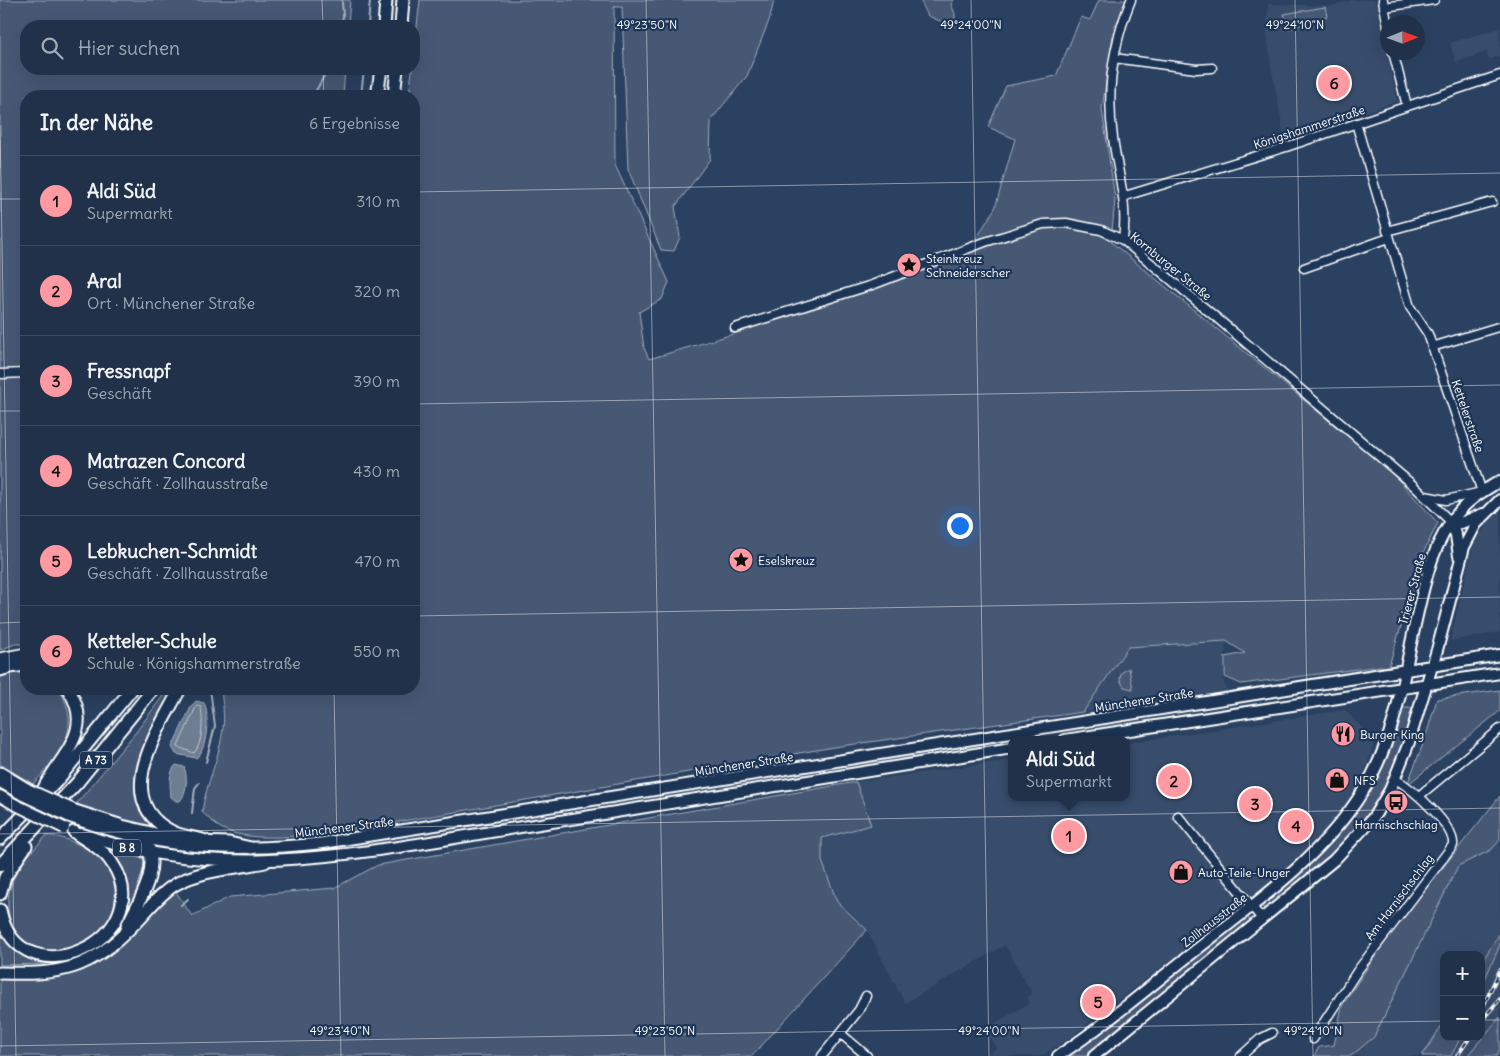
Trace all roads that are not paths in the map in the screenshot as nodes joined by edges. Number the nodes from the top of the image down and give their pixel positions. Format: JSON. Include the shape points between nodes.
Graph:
{"nodes":[{"id":1,"x":386,"y":0,"type":"edge"},
{"id":2,"x":403,"y":0,"type":"edge"},
{"id":3,"x":1132,"y":0,"type":"edge"},
{"id":4,"x":1434,"y":0,"type":"edge"},
{"id":5,"x":1384,"y":3,"type":"edge"},
{"id":6,"x":384,"y":20,"type":"edge"},
{"id":7,"x":401,"y":20,"type":"edge"},
{"id":8,"x":1114,"y":58,"type":"junction"},
{"id":9,"x":1395,"y":60,"type":"edge"},
{"id":10,"x":1212,"y":68,"type":"dead end"},
{"id":11,"x":379,"y":75,"type":"edge"},
{"id":12,"x":396,"y":75,"type":"edge"},
{"id":13,"x":1500,"y":75,"type":"edge"},
{"id":14,"x":378,"y":90,"type":"edge"},
{"id":15,"x":395,"y":90,"type":"edge"},
{"id":16,"x":1407,"y":106,"type":"junction"},
{"id":17,"x":1356,"y":123,"type":"junction"},
{"id":18,"x":1125,"y":196,"type":"junction"},
{"id":19,"x":1492,"y":202,"type":"dead end"},
{"id":20,"x":1388,"y":235,"type":"junction"},
{"id":21,"x":1124,"y":240,"type":"junction"},
{"id":22,"x":1304,"y":268,"type":"dead end"},
{"id":23,"x":1498,"y":327,"type":"dead end"},
{"id":24,"x":735,"y":328,"type":"dead end"},
{"id":25,"x":1432,"y":347,"type":"junction"},
{"id":26,"x":20,"y":373,"type":"edge"},
{"id":27,"x":0,"y":374,"type":"edge"},
{"id":28,"x":1500,"y":481,"type":"edge"},
{"id":29,"x":1482,"y":492,"type":"junction"},
{"id":30,"x":1425,"y":496,"type":"junction"},
{"id":31,"x":1500,"y":500,"type":"edge"},
{"id":32,"x":1485,"y":513,"type":"junction"},
{"id":33,"x":1451,"y":522,"type":"junction"},
{"id":34,"x":1459,"y":559,"type":"junction"},
{"id":35,"x":20,"y":655,"type":"edge"},
{"id":36,"x":1500,"y":655,"type":"edge"},
{"id":37,"x":0,"y":659,"type":"edge"},
{"id":38,"x":20,"y":666,"type":"edge"},
{"id":39,"x":1432,"y":666,"type":"junction"},
{"id":40,"x":0,"y":670,"type":"edge"},
{"id":41,"x":1404,"y":671,"type":"junction"},
{"id":42,"x":1500,"y":673,"type":"edge"},
{"id":43,"x":1426,"y":685,"type":"junction"},
{"id":44,"x":1401,"y":688,"type":"junction"},
{"id":45,"x":71,"y":695,"type":"edge"},
{"id":46,"x":127,"y":695,"type":"edge"},
{"id":47,"x":148,"y":695,"type":"edge"},
{"id":48,"x":177,"y":695,"type":"edge"},
{"id":49,"x":1500,"y":729,"type":"edge"},
{"id":50,"x":1091,"y":736,"type":"edge"},
{"id":51,"x":1008,"y":749,"type":"edge"},
{"id":52,"x":0,"y":773,"type":"edge"},
{"id":53,"x":1396,"y":779,"type":"junction"},
{"id":54,"x":0,"y":782,"type":"edge"},
{"id":55,"x":25,"y":792,"type":"junction"},
{"id":56,"x":0,"y":796,"type":"edge"},
{"id":57,"x":1419,"y":796,"type":"junction"},
{"id":58,"x":39,"y":798,"type":"junction"},
{"id":59,"x":72,"y":814,"type":"junction"},
{"id":60,"x":1178,"y":816,"type":"dead end"},
{"id":61,"x":35,"y":828,"type":"junction"},
{"id":62,"x":69,"y":830,"type":"junction"},
{"id":63,"x":0,"y":838,"type":"edge"},
{"id":64,"x":144,"y":839,"type":"junction"},
{"id":65,"x":182,"y":840,"type":"junction"},
{"id":66,"x":251,"y":848,"type":"joint"},
{"id":67,"x":151,"y":853,"type":"junction"},
{"id":68,"x":265,"y":862,"type":"junction"},
{"id":69,"x":0,"y":865,"type":"edge"},
{"id":70,"x":0,"y":894,"type":"edge"},
{"id":71,"x":1251,"y":906,"type":"junction"},
{"id":72,"x":0,"y":910,"type":"edge"},
{"id":73,"x":1262,"y":919,"type":"junction"},
{"id":74,"x":122,"y":936,"type":"junction"},
{"id":75,"x":0,"y":973,"type":"edge"},
{"id":76,"x":866,"y":996,"type":"dead end"},
{"id":77,"x":840,"y":1033,"type":"junction"},
{"id":78,"x":1272,"y":1033,"type":"dead end"},
{"id":79,"x":1313,"y":1039,"type":"dead end"},
{"id":80,"x":822,"y":1056,"type":"edge"},
{"id":81,"x":868,"y":1056,"type":"edge"},
{"id":82,"x":1058,"y":1056,"type":"edge"},
{"id":83,"x":1094,"y":1056,"type":"edge"},
{"id":84,"x":1241,"y":1056,"type":"edge"}],
"edges":[{"from":1,"to":6,"type":"highway"},
{"from":2,"to":7,"type":"highway"},
{"from":3,"to":8,"type":"street"},
{"from":4,"to":5,"type":"street"},
{"from":8,"to":10,"type":"street","via":[[1196,69]]},
{"from":8,"to":18,"type":"street","via":[[1110,118]]},
{"from":9,"to":16,"type":"street"},
{"from":11,"to":14,"type":"highway"},
{"from":12,"to":15,"type":"highway"},
{"from":13,"to":16,"type":"street","name":"Königshammerstraße"},
{"from":16,"to":17,"type":"street","name":"Königshammerstraße"},
{"from":17,"to":18,"type":"street","name":"Königshammerstraße"},
{"from":17,"to":20,"type":"street","name":"Kettelerstraße"},
{"from":18,"to":21,"type":"street"},
{"from":19,"to":20,"type":"street"},
{"from":20,"to":22,"type":"street"},
{"from":20,"to":25,"type":"street","name":"Kettelerstraße","via":[[1410,308],[1428,334]]},
{"from":21,"to":24,"type":"street","name":"Kornburger Straße","via":[[1083,225],[1042,224],[872,285]]},
{"from":21,"to":30,"type":"street","name":"Kornburger Straße"},
{"from":23,"to":25,"type":"street"},
{"from":25,"to":29,"type":"street","name":"Kettelerstraße"},
{"from":26,"to":27,"type":"street"},
{"from":28,"to":29,"type":"main road","name":"Trierer Straße"},
{"from":29,"to":30,"type":"street","via":[[1448,499]]},
{"from":29,"to":33,"type":"main road","name":"Trierer Straße"},
{"from":30,"to":33,"type":"street","name":"Kornburger Straße"},
{"from":31,"to":32,"type":"main road"},
{"from":32,"to":33,"type":"main road","via":[[1461,523]]},
{"from":32,"to":34,"type":"main road","via":[[1469,534]]},
{"from":33,"to":34,"type":"main road"},
{"from":33,"to":41,"type":"main road","name":"Trierer Straße","via":[[1429,568]]},
{"from":34,"to":39,"type":"main road"},
{"from":35,"to":37,"type":"highway"},
{"from":36,"to":39,"type":"main road","name":"Münchener Straße"},
{"from":38,"to":40,"type":"highway"},
{"from":39,"to":41,"type":"main road","name":"Münchener Straße"},
{"from":39,"to":43,"type":"main road"},
{"from":41,"to":44,"type":"main road","name":"Zollhausstraße"},
{"from":41,"to":66,"type":"main road","name":"Münchener Straße","via":[[398,833],[306,845]]},
{"from":42,"to":43,"type":"main road"},
{"from":43,"to":44,"type":"main road"},
{"from":43,"to":53,"type":"main road"},
{"from":44,"to":50,"type":"main road"},
{"from":44,"to":71,"type":"main road","name":"Zollhausstraße","via":[[1386,744],[1353,806],[1314,853]]},
{"from":45,"to":58,"type":"highway","via":[[76,707],[77,732],[72,747]]},
{"from":46,"to":58,"type":"highway","number":"A 73","via":[[87,746]]},
{"from":47,"to":61,"type":"highway","number":"A 73"},
{"from":48,"to":65,"type":"highway","via":[[146,757],[141,785],[147,807],[155,819]]},
{"from":49,"to":57,"type":"street"},
{"from":51,"to":68,"type":"main road","via":[[365,852]]},
{"from":52,"to":55,"type":"highway"},
{"from":53,"to":57,"type":"street","name":"Am Harnischschlag"},
{"from":53,"to":73,"type":"main road","via":[[1378,811],[1347,847]]},
{"from":54,"to":55,"type":"main road"},
{"from":55,"to":59,"type":"highway","bridge":true},
{"from":56,"to":62,"type":"main road","number":"B 8","bridge":true},
{"from":57,"to":79,"type":"street","name":"Am Harnischschlag","via":[[1452,834],[1453,846],[1358,970]]},
{"from":58,"to":63,"type":"highway","number":"A 73"},
{"from":59,"to":64,"type":"main road"},
{"from":59,"to":65,"type":"highway"},
{"from":60,"to":71,"type":"street"},
{"from":61,"to":69,"type":"highway","number":"A 73"},
{"from":61,"to":70,"type":"highway","via":[[5,877]]},
{"from":62,"to":67,"type":"main road","number":"B 8"},
{"from":62,"to":72,"type":"highway","via":[[107,856],[121,883],[120,910],[106,934],[77,953],[58,957],[40,955],[14,940],[6,929]]},
{"from":64,"to":65,"type":"main road"},
{"from":64,"to":67,"type":"highway"},
{"from":65,"to":66,"type":"highway"},
{"from":67,"to":68,"type":"main road","number":"B 8","via":[[204,860]]},
{"from":67,"to":74,"type":"highway","via":[[151,867],[144,891]]},
{"from":68,"to":74,"type":"highway","via":[[204,874],[176,885],[155,900]]},
{"from":71,"to":73,"type":"street"},
{"from":71,"to":82,"type":"main road","name":"Zollhausstraße"},
{"from":73,"to":83,"type":"main road"},
{"from":74,"to":75,"type":"highway","via":[[102,953],[74,968],[42,974]]},
{"from":76,"to":77,"type":"street"},
{"from":77,"to":80,"type":"street"},
{"from":77,"to":81,"type":"street"},
{"from":78,"to":84,"type":"street"}]}
